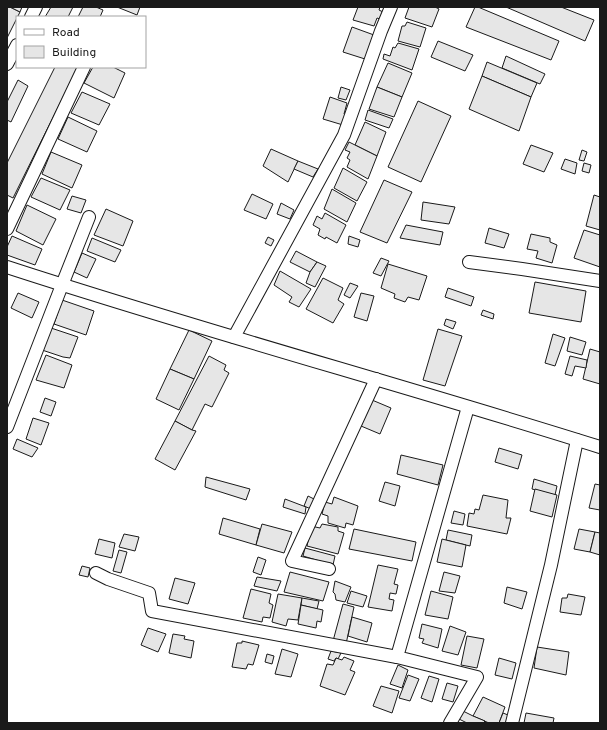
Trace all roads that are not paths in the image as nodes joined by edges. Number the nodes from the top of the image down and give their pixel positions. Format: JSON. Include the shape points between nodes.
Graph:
{"nodes":[{"id":1,"x":36,"y":7,"type":"edge"},
{"id":2,"x":391,"y":7,"type":"edge"},
{"id":3,"x":32,"y":16,"type":"edge"},
{"id":4,"x":16,"y":47,"type":"edge"},
{"id":5,"x":7,"y":64,"type":"edge"},
{"id":6,"x":84,"y":68,"type":"edge"},
{"id":7,"x":89,"y":217,"type":"dead end"},
{"id":8,"x":7,"y":229,"type":"edge"},
{"id":9,"x":469,"y":262,"type":"dead end"},
{"id":10,"x":7,"y":267,"type":"edge"},
{"id":11,"x":600,"y":281,"type":"edge"},
{"id":12,"x":62,"y":285,"type":"junction"},
{"id":13,"x":234,"y":337,"type":"junction"},
{"id":14,"x":376,"y":380,"type":"junction"},
{"id":15,"x":468,"y":407,"type":"junction"},
{"id":16,"x":7,"y":427,"type":"edge"},
{"id":17,"x":577,"y":440,"type":"junction"},
{"id":18,"x":600,"y":447,"type":"edge"},
{"id":19,"x":329,"y":569,"type":"dead end"},
{"id":20,"x":96,"y":574,"type":"dead end"},
{"id":21,"x":397,"y":657,"type":"junction"},
{"id":22,"x":450,"y":723,"type":"edge"},
{"id":23,"x":512,"y":723,"type":"edge"}],
"edges":[{"from":1,"to":3,"type":"street"},
{"from":2,"to":13,"type":"street","via":[[344,135]]},
{"from":4,"to":5,"type":"street"},
{"from":6,"to":8,"type":"street"},
{"from":7,"to":12,"type":"street"},
{"from":9,"to":11,"type":"street"},
{"from":10,"to":12,"type":"street"},
{"from":12,"to":13,"type":"street"},
{"from":12,"to":16,"type":"street"},
{"from":13,"to":14,"type":"street"},
{"from":14,"to":15,"type":"street"},
{"from":14,"to":19,"type":"street","via":[[292,561]]},
{"from":15,"to":17,"type":"street"},
{"from":15,"to":21,"type":"street"},
{"from":17,"to":18,"type":"street"},
{"from":17,"to":23,"type":"street","via":[[551,565]]},
{"from":20,"to":21,"type":"street","via":[[149,593],[152,611]]},
{"from":21,"to":22,"type":"street","via":[[476,677]]}]}
